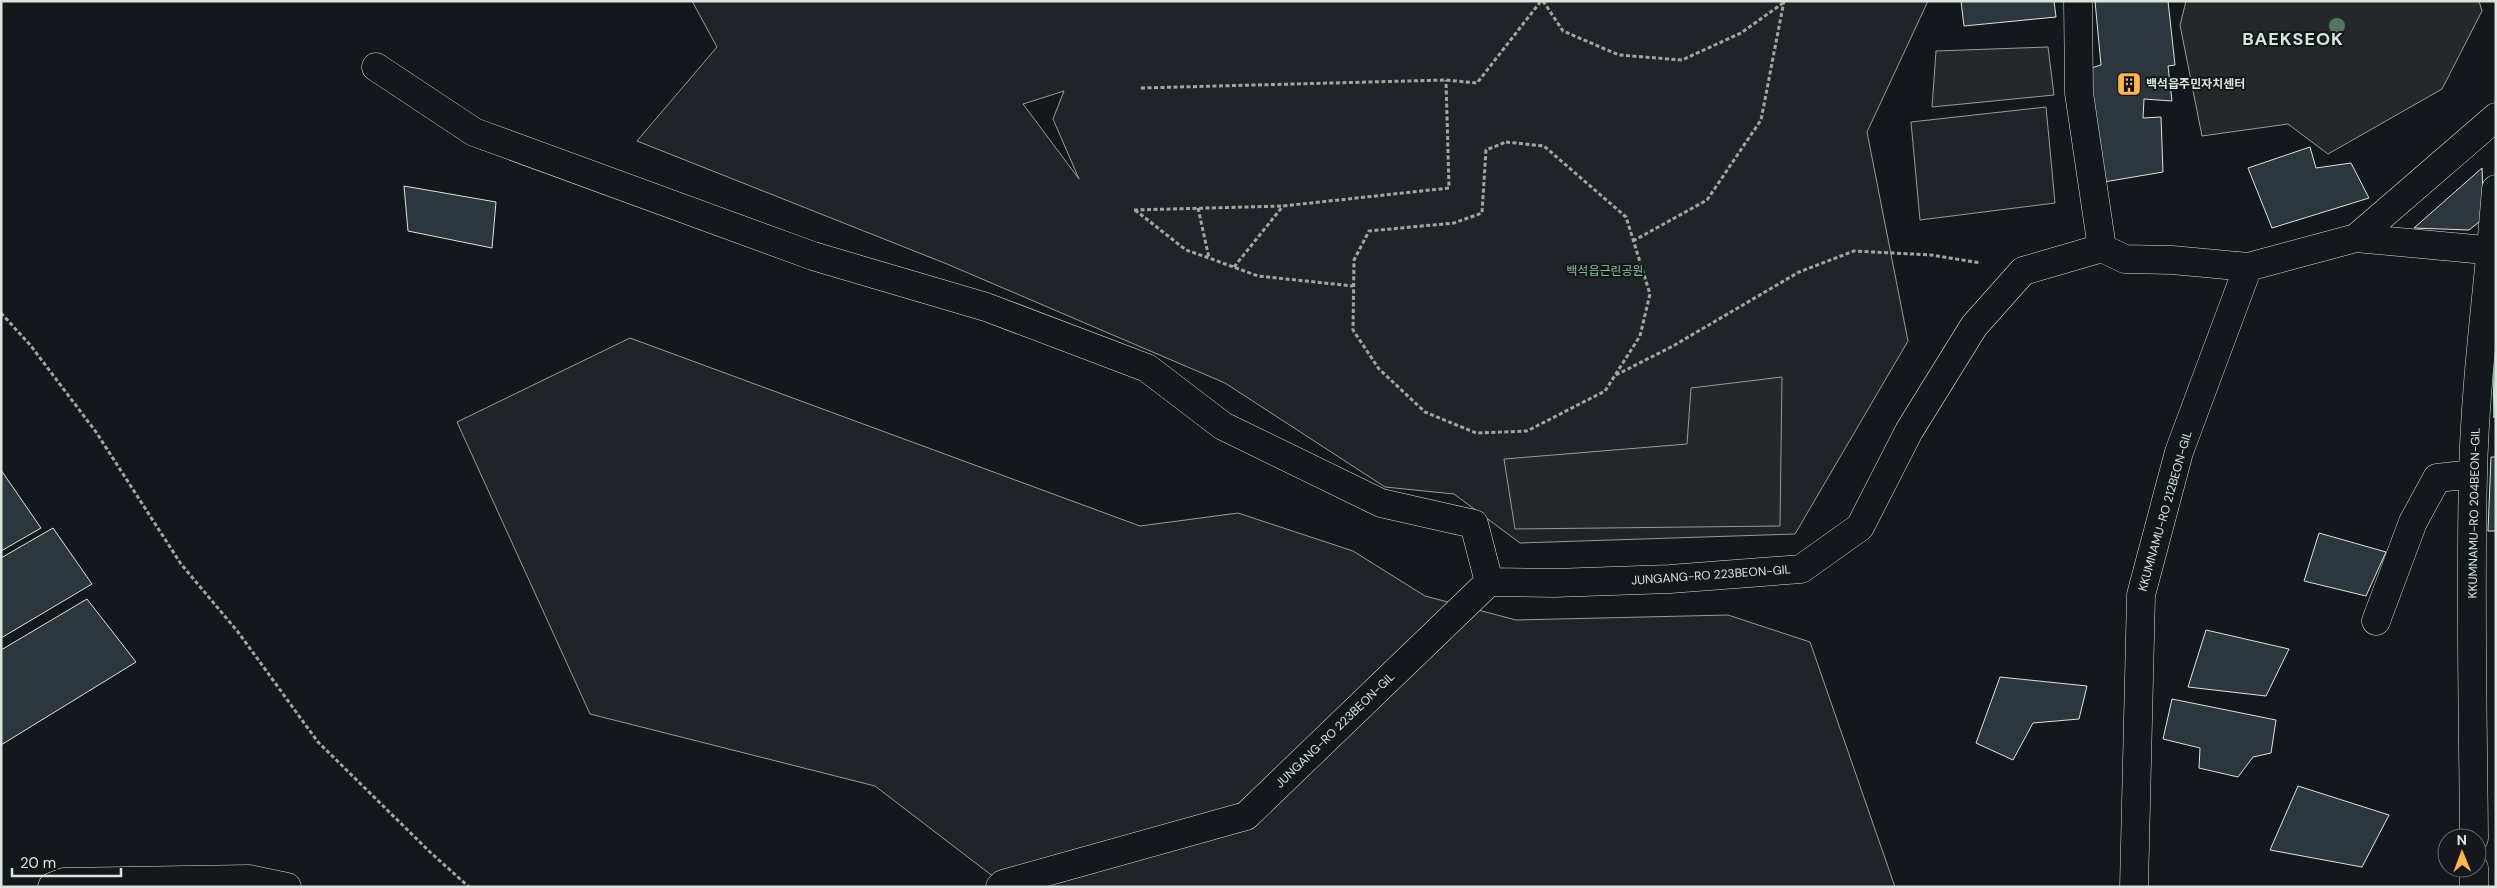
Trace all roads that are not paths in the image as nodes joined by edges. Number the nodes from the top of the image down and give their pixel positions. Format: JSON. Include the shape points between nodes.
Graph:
{"nodes":[{"id":1,"x":2078,"y":1,"type":"edge"},
{"id":2,"x":376,"y":67,"type":"dead end"},
{"id":3,"x":2496,"y":117,"type":"edge"},
{"id":4,"x":2496,"y":189,"type":"edge"},
{"id":5,"x":2356,"y":238,"type":"junction"},
{"id":6,"x":2102,"y":248,"type":"junction"},
{"id":7,"x":2494,"y":252,"type":"edge"},
{"id":8,"x":2248,"y":267,"type":"junction"},
{"id":9,"x":2472,"y":474,"type":"junction"},
{"id":10,"x":1489,"y":582,"type":"junction"},
{"id":11,"x":2376,"y":621,"type":"dead end"},
{"id":12,"x":2474,"y":828,"type":"edge"},
{"id":13,"x":52,"y":887,"type":"edge"},
{"id":14,"x":287,"y":887,"type":"edge"},
{"id":15,"x":1000,"y":887,"type":"edge"},
{"id":16,"x":2134,"y":887,"type":"edge"}],
"edges":[{"from":1,"to":6,"type":"street","via":[[2079,93]]},
{"from":2,"to":10,"type":"street","via":[[474,132],[812,256],[986,307],[1147,368],[1223,426],[1381,503],[1474,524]]},
{"from":3,"to":5,"type":"street"},
{"from":4,"to":7,"type":"street","name":"KKUMNAMU-RO 204BEON-GIL"},
{"from":5,"to":7,"type":"street"},
{"from":5,"to":8,"type":"street"},
{"from":6,"to":8,"type":"street","via":[[2125,259]]},
{"from":6,"to":10,"type":"street","name":"JUNGANG-RO 223BEON-GIL","via":[[2023,271],[1974,326],[1909,431],[1860,527],[1801,569],[1670,579]]},
{"from":7,"to":9,"type":"street","name":"KKUMNAMU-RO 204BEON-GIL","via":[[2479,364]]},
{"from":8,"to":16,"type":"street","name":"KKUMNAMU-RO 212BEON-GIL","via":[[2179,452],[2141,595]]},
{"from":9,"to":11,"type":"street","via":[[2437,478],[2413,522]]},
{"from":9,"to":12,"type":"street","name":"KKUMNAMU-RO 204BEON-GIL"},
{"from":10,"to":15,"type":"street","name":"JUNGANG-RO 223BEON-GIL","via":[[1246,816]]},
{"from":13,"to":14,"type":"street","via":[[64,882],[249,878]]}]}
